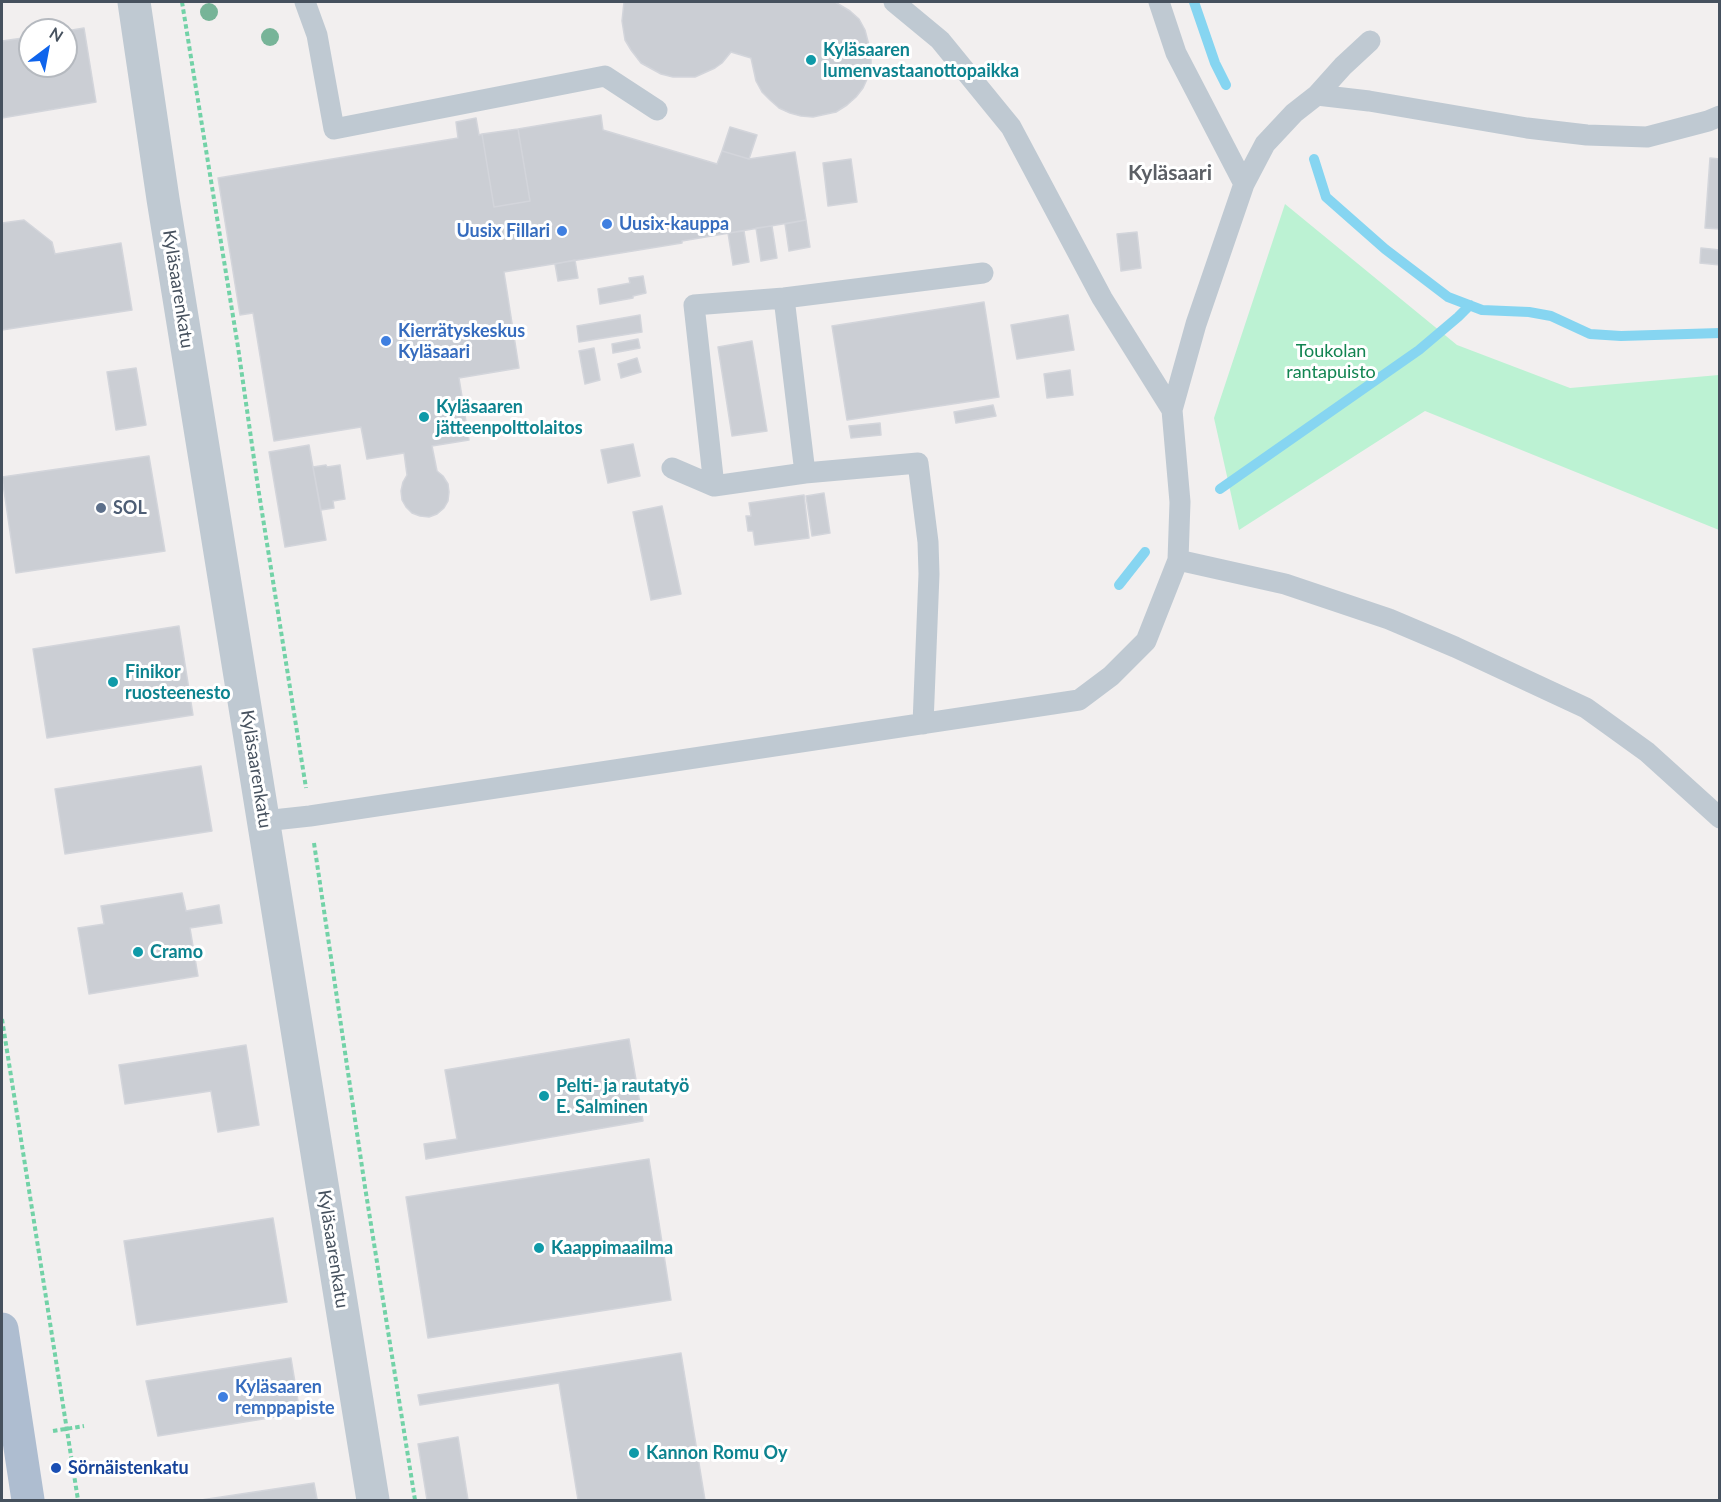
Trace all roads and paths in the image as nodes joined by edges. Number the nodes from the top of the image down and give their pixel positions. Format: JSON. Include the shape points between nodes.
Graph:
{"nodes":[{"id":1,"x":134,"y":2,"type":"edge"},
{"id":2,"x":182,"y":2,"type":"edge"},
{"id":3,"x":305,"y":2,"type":"edge"},
{"id":4,"x":894,"y":2,"type":"edge"},
{"id":5,"x":1160,"y":2,"type":"edge"},
{"id":6,"x":1370,"y":41,"type":"dead end"},
{"id":7,"x":1317,"y":95,"type":"junction"},
{"id":8,"x":657,"y":110,"type":"dead end"},
{"id":9,"x":1719,"y":116,"type":"edge"},
{"id":10,"x":1244,"y":184,"type":"junction"},
{"id":11,"x":983,"y":273,"type":"dead end"},
{"id":12,"x":784,"y":298,"type":"junction"},
{"id":13,"x":1172,"y":410,"type":"junction"},
{"id":14,"x":672,"y":468,"type":"dead end"},
{"id":15,"x":805,"y":473,"type":"junction"},
{"id":16,"x":714,"y":486,"type":"junction"},
{"id":17,"x":1178,"y":560,"type":"junction"},
{"id":18,"x":923,"y":724,"type":"junction"},
{"id":19,"x":310,"y":816,"type":"junction"},
{"id":20,"x":1719,"y":818,"type":"edge"},
{"id":21,"x":264,"y":821,"type":"junction"},
{"id":22,"x":2,"y":1019,"type":"edge"},
{"id":23,"x":2,"y":1329,"type":"edge"},
{"id":24,"x":28,"y":1500,"type":"edge"},
{"id":25,"x":78,"y":1500,"type":"edge"},
{"id":26,"x":373,"y":1500,"type":"edge"},
{"id":27,"x":415,"y":1500,"type":"edge"}],
"edges":[{"from":1,"to":21,"type":"street","name":"Kyläsaarenkatu"},
{"from":2,"to":19,"type":"path"},
{"from":3,"to":8,"type":"lane","via":[[317,35],[334,129],[605,76]]},
{"from":4,"to":13,"type":"lane","via":[[940,40],[1011,127],[1102,298]]},
{"from":5,"to":10,"type":"lane","via":[[1176,53]]},
{"from":6,"to":7,"type":"lane"},
{"from":7,"to":9,"type":"lane","via":[[1587,135],[1647,137]]},
{"from":7,"to":10,"type":"lane","via":[[1265,144]]},
{"from":10,"to":13,"type":"lane","via":[[1196,324]]},
{"from":11,"to":12,"type":"lane"},
{"from":12,"to":15,"type":"lane"},
{"from":12,"to":16,"type":"lane","via":[[694,305]]},
{"from":13,"to":17,"type":"lane","via":[[1180,502]]},
{"from":14,"to":16,"type":"lane"},
{"from":15,"to":16,"type":"lane"},
{"from":15,"to":18,"type":"lane","via":[[918,463],[928,542]]},
{"from":17,"to":18,"type":"lane","via":[[1146,641],[1111,676],[1079,700]]},
{"from":17,"to":20,"type":"lane","via":[[1285,584],[1389,619],[1586,708],[1647,752]]},
{"from":18,"to":19,"type":"lane"},
{"from":19,"to":21,"type":"lane"},
{"from":19,"to":27,"type":"path"},
{"from":21,"to":26,"type":"street","name":"Kyläsaarenkatu"},
{"from":22,"to":25,"type":"path"},
{"from":23,"to":24,"type":"main road"}]}
